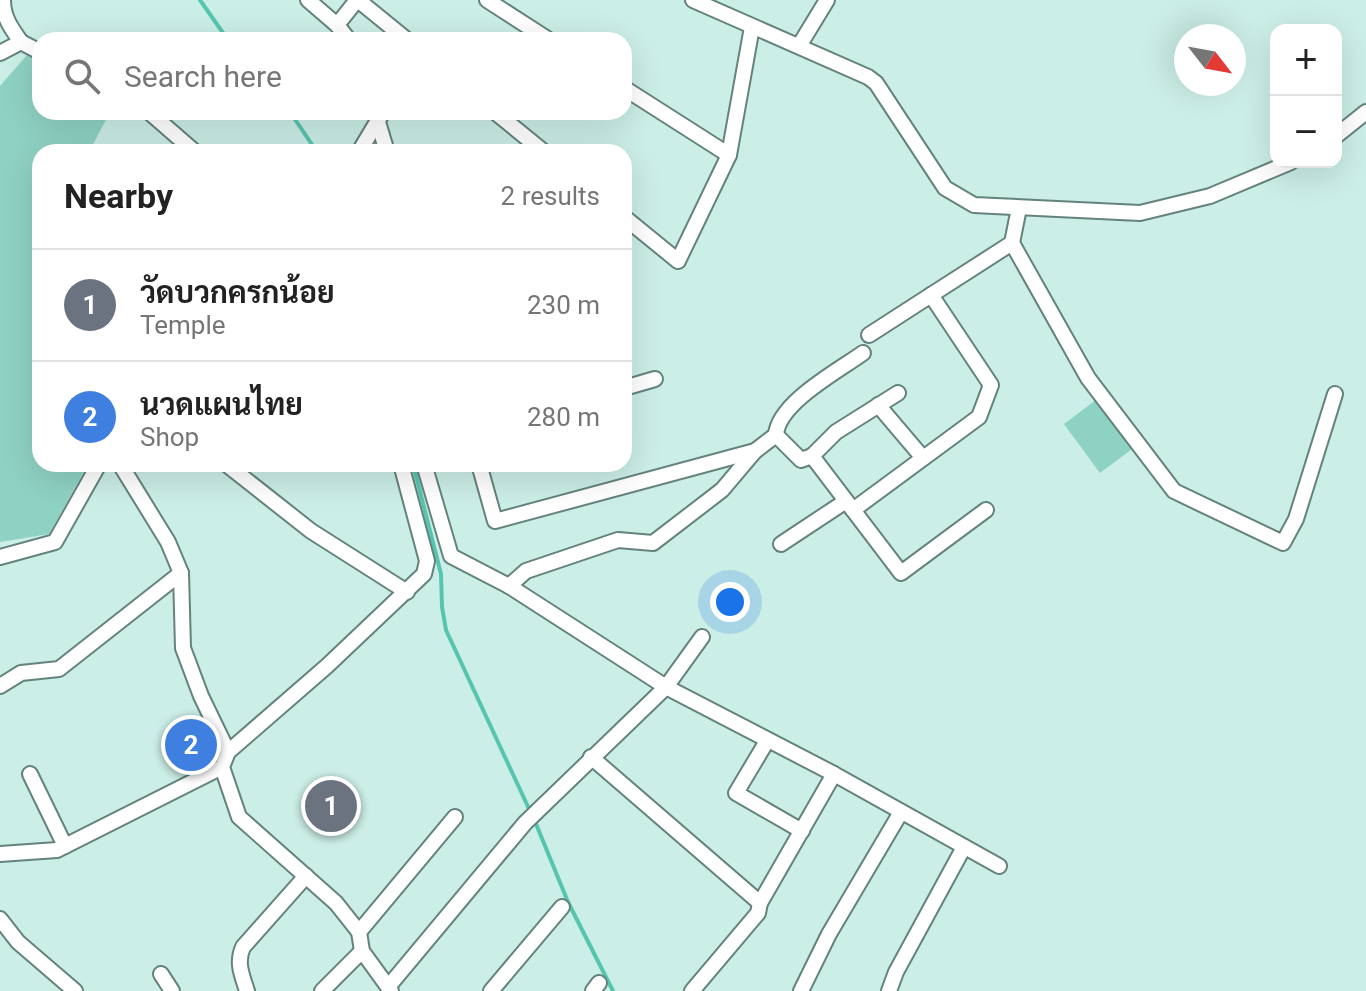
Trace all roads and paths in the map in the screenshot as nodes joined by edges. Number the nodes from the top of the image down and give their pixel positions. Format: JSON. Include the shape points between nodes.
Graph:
{"nodes":[{"id":1,"x":3,"y":0,"type":"edge"},
{"id":2,"x":308,"y":0,"type":"edge"},
{"id":3,"x":357,"y":0,"type":"edge"},
{"id":4,"x":487,"y":0,"type":"edge"},
{"id":5,"x":693,"y":0,"type":"edge"},
{"id":6,"x":827,"y":0,"type":"edge"},
{"id":7,"x":337,"y":25,"type":"junction"},
{"id":8,"x":752,"y":27,"type":"junction"},
{"id":9,"x":343,"y":32,"type":"edge"},
{"id":10,"x":397,"y":32,"type":"edge"},
{"id":11,"x":537,"y":32,"type":"edge"},
{"id":12,"x":21,"y":42,"type":"junction"},
{"id":13,"x":799,"y":46,"type":"junction"},
{"id":14,"x":32,"y":48,"type":"edge"},
{"id":15,"x":0,"y":53,"type":"edge"},
{"id":16,"x":632,"y":93,"type":"edge"},
{"id":17,"x":1366,"y":112,"type":"edge"},
{"id":18,"x":158,"y":120,"type":"edge"},
{"id":19,"x":379,"y":120,"type":"edge"},
{"id":20,"x":382,"y":120,"type":"edge"},
{"id":21,"x":505,"y":120,"type":"edge"},
{"id":22,"x":1342,"y":131,"type":"edge"},
{"id":23,"x":186,"y":144,"type":"edge"},
{"id":24,"x":364,"y":144,"type":"edge"},
{"id":25,"x":386,"y":144,"type":"edge"},
{"id":26,"x":534,"y":144,"type":"edge"},
{"id":27,"x":729,"y":155,"type":"junction"},
{"id":28,"x":1277,"y":168,"type":"edge"},
{"id":29,"x":1019,"y":208,"type":"junction"},
{"id":30,"x":632,"y":224,"type":"edge"},
{"id":31,"x":1012,"y":243,"type":"junction"},
{"id":32,"x":931,"y":295,"type":"junction"},
{"id":33,"x":869,"y":335,"type":"dead end"},
{"id":34,"x":863,"y":353,"type":"dead end"},
{"id":35,"x":655,"y":379,"type":"dead end"},
{"id":36,"x":632,"y":386,"type":"edge"},
{"id":37,"x":898,"y":393,"type":"dead end"},
{"id":38,"x":1335,"y":394,"type":"dead end"},
{"id":39,"x":878,"y":405,"type":"junction"},
{"id":40,"x":776,"y":435,"type":"junction"},
{"id":41,"x":755,"y":451,"type":"junction"},
{"id":42,"x":812,"y":456,"type":"junction"},
{"id":43,"x":923,"y":458,"type":"junction"},
{"id":44,"x":94,"y":472,"type":"edge"},
{"id":45,"x":125,"y":472,"type":"edge"},
{"id":46,"x":236,"y":472,"type":"edge"},
{"id":47,"x":403,"y":472,"type":"edge"},
{"id":48,"x":426,"y":472,"type":"edge"},
{"id":49,"x":481,"y":472,"type":"edge"},
{"id":50,"x":849,"y":505,"type":"junction"},
{"id":51,"x":986,"y":510,"type":"dead end"},
{"id":52,"x":781,"y":544,"type":"dead end"},
{"id":53,"x":0,"y":557,"type":"edge"},
{"id":54,"x":181,"y":573,"type":"junction"},
{"id":55,"x":509,"y":586,"type":"junction"},
{"id":56,"x":407,"y":592,"type":"junction"},
{"id":57,"x":702,"y":637,"type":"dead end"},
{"id":58,"x":0,"y":686,"type":"edge"},
{"id":59,"x":666,"y":687,"type":"junction"},
{"id":60,"x":767,"y":741,"type":"junction"},
{"id":61,"x":228,"y":752,"type":"junction"},
{"id":62,"x":591,"y":757,"type":"junction"},
{"id":63,"x":222,"y":767,"type":"junction"},
{"id":64,"x":30,"y":774,"type":"dead end"},
{"id":65,"x":834,"y":774,"type":"junction"},
{"id":66,"x":901,"y":812,"type":"junction"},
{"id":67,"x":455,"y":817,"type":"dead end"},
{"id":68,"x":802,"y":831,"type":"junction"},
{"id":69,"x":65,"y":846,"type":"junction"},
{"id":70,"x":964,"y":847,"type":"junction"},
{"id":71,"x":0,"y":854,"type":"edge"},
{"id":72,"x":999,"y":866,"type":"dead end"},
{"id":73,"x":306,"y":876,"type":"junction"},
{"id":74,"x":760,"y":903,"type":"junction"},
{"id":75,"x":562,"y":907,"type":"dead end"},
{"id":76,"x":3,"y":929,"type":"edge"},
{"id":77,"x":359,"y":932,"type":"junction"},
{"id":78,"x":362,"y":951,"type":"junction"},
{"id":79,"x":161,"y":974,"type":"dead end"},
{"id":80,"x":68,"y":989,"type":"edge"},
{"id":81,"x":390,"y":989,"type":"edge"},
{"id":82,"x":172,"y":991,"type":"edge"},
{"id":83,"x":247,"y":991,"type":"edge"},
{"id":84,"x":322,"y":991,"type":"edge"},
{"id":85,"x":491,"y":991,"type":"edge"},
{"id":86,"x":692,"y":991,"type":"edge"},
{"id":87,"x":801,"y":991,"type":"edge"},
{"id":88,"x":889,"y":991,"type":"edge"}],
"edges":[{"from":1,"to":12,"type":"street","via":[[8,23]]},
{"from":2,"to":7,"type":"street"},
{"from":3,"to":7,"type":"street"},
{"from":3,"to":10,"type":"street"},
{"from":4,"to":11,"type":"street"},
{"from":5,"to":8,"type":"street"},
{"from":6,"to":13,"type":"street"},
{"from":7,"to":9,"type":"street"},
{"from":8,"to":13,"type":"street"},
{"from":8,"to":27,"type":"street"},
{"from":12,"to":14,"type":"street"},
{"from":12,"to":15,"type":"street"},
{"from":13,"to":29,"type":"street","via":[[876,83],[956,197],[974,205]]},
{"from":16,"to":27,"type":"street"},
{"from":17,"to":22,"type":"street"},
{"from":18,"to":23,"type":"street"},
{"from":19,"to":24,"type":"street"},
{"from":20,"to":25,"type":"street"},
{"from":21,"to":26,"type":"street"},
{"from":27,"to":30,"type":"street","via":[[678,261]]},
{"from":28,"to":29,"type":"street","via":[[1210,196],[1140,213]]},
{"from":29,"to":31,"type":"street"},
{"from":31,"to":32,"type":"street"},
{"from":31,"to":38,"type":"street","via":[[1088,378],[1174,491],[1283,543],[1296,519]]},
{"from":32,"to":33,"type":"street"},
{"from":32,"to":43,"type":"street","via":[[991,385],[979,417]]},
{"from":34,"to":40,"type":"street","via":[[793,404],[780,418]]},
{"from":35,"to":36,"type":"street"},
{"from":37,"to":39,"type":"street"},
{"from":39,"to":42,"type":"street","via":[[836,432]]},
{"from":39,"to":43,"type":"street"},
{"from":40,"to":41,"type":"street"},
{"from":40,"to":42,"type":"street","via":[[801,460]]},
{"from":41,"to":49,"type":"street","via":[[495,521]]},
{"from":41,"to":55,"type":"street","via":[[722,490],[653,543],[618,540],[526,571]]},
{"from":42,"to":50,"type":"street"},
{"from":43,"to":50,"type":"street"},
{"from":44,"to":53,"type":"street","via":[[55,542]]},
{"from":45,"to":54,"type":"street"},
{"from":46,"to":56,"type":"street","via":[[311,531]]},
{"from":47,"to":56,"type":"street","via":[[427,561],[424,574]]},
{"from":48,"to":55,"type":"street","via":[[451,556]]},
{"from":50,"to":51,"type":"street","via":[[901,573]]},
{"from":50,"to":52,"type":"street"},
{"from":54,"to":58,"type":"street","via":[[59,669],[21,673]]},
{"from":54,"to":61,"type":"street","via":[[183,648]]},
{"from":55,"to":59,"type":"street"},
{"from":56,"to":61,"type":"street"},
{"from":57,"to":59,"type":"street"},
{"from":59,"to":60,"type":"street"},
{"from":59,"to":62,"type":"street"},
{"from":60,"to":65,"type":"street"},
{"from":60,"to":68,"type":"street","via":[[736,793]]},
{"from":61,"to":63,"type":"street"},
{"from":62,"to":74,"type":"street"},
{"from":62,"to":81,"type":"street","via":[[521,827]]},
{"from":63,"to":69,"type":"street"},
{"from":63,"to":73,"type":"street","via":[[239,817]]},
{"from":64,"to":69,"type":"street"},
{"from":65,"to":66,"type":"street"},
{"from":65,"to":68,"type":"street"},
{"from":66,"to":70,"type":"street"},
{"from":66,"to":87,"type":"street"},
{"from":67,"to":77,"type":"street"},
{"from":68,"to":74,"type":"street"},
{"from":69,"to":71,"type":"street"},
{"from":70,"to":72,"type":"street"},
{"from":70,"to":88,"type":"street"},
{"from":73,"to":77,"type":"street"},
{"from":73,"to":83,"type":"street","via":[[243,947],[240,970]]},
{"from":74,"to":86,"type":"street","via":[[758,913]]},
{"from":75,"to":85,"type":"street"},
{"from":76,"to":80,"type":"street"},
{"from":77,"to":78,"type":"street"},
{"from":78,"to":81,"type":"street"},
{"from":78,"to":84,"type":"street"},
{"from":79,"to":82,"type":"street"}]}
